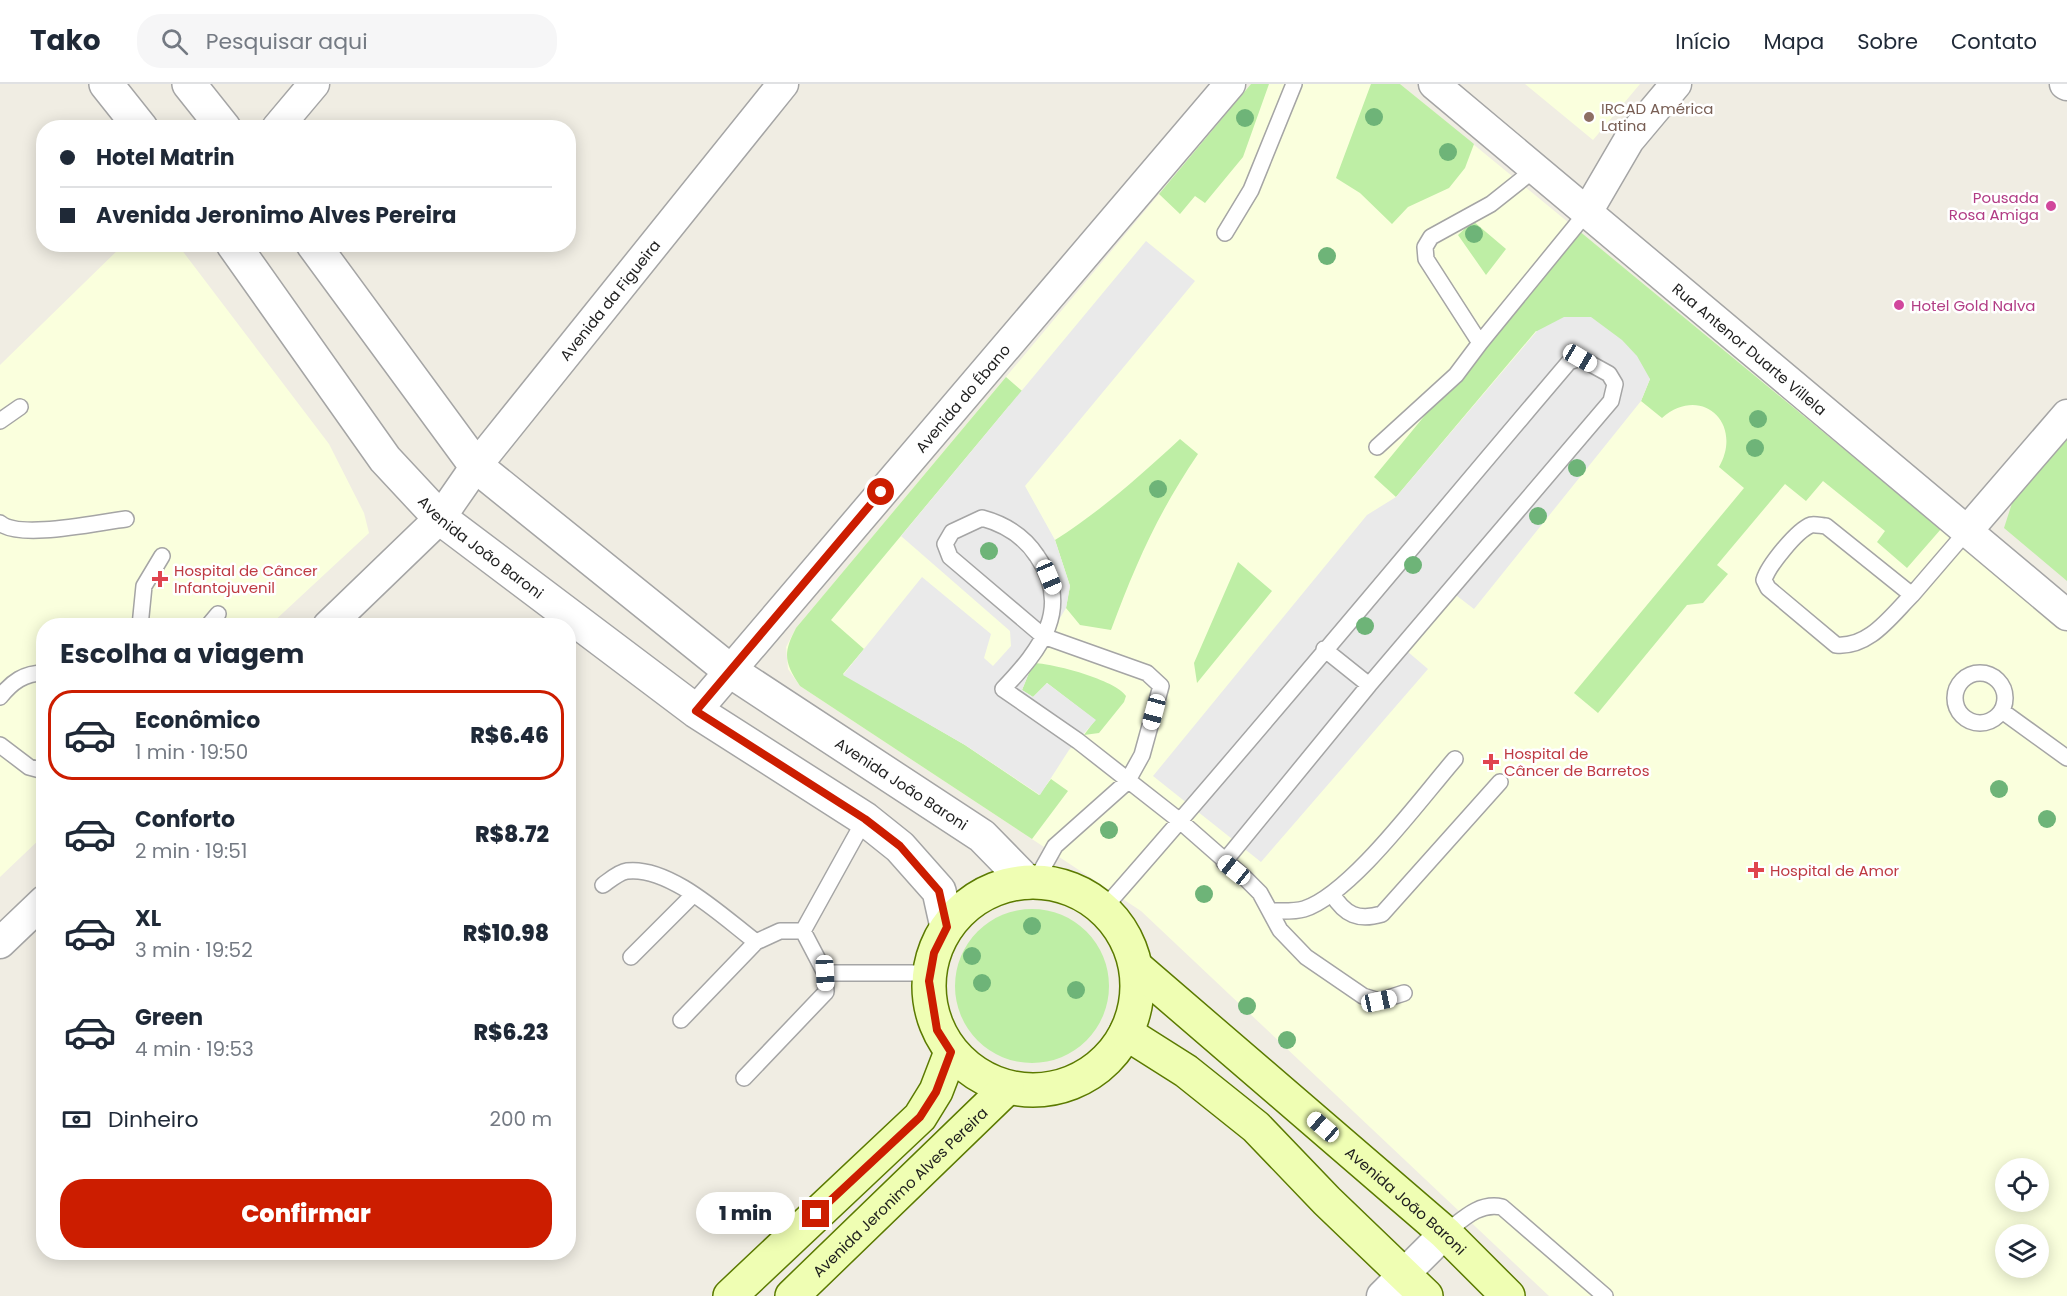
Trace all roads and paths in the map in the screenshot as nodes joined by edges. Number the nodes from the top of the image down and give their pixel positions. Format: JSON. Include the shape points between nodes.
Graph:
{"nodes":[{"id":1,"x":106,"y":84,"type":"edge"},
{"id":2,"x":189,"y":84,"type":"edge"},
{"id":3,"x":314,"y":84,"type":"edge"},
{"id":4,"x":783,"y":84,"type":"edge"},
{"id":5,"x":1230,"y":84,"type":"edge"},
{"id":6,"x":1294,"y":84,"type":"edge"},
{"id":7,"x":1434,"y":84,"type":"edge"},
{"id":8,"x":1676,"y":84,"type":"edge"},
{"id":9,"x":135,"y":120,"type":"edge"},
{"id":10,"x":218,"y":120,"type":"edge"},
{"id":11,"x":284,"y":120,"type":"edge"},
{"id":12,"x":1535,"y":169,"type":"junction"},
{"id":13,"x":1587,"y":212,"type":"junction"},
{"id":14,"x":1225,"y":233,"type":"dead end"},
{"id":15,"x":239,"y":252,"type":"edge"},
{"id":16,"x":319,"y":252,"type":"edge"},
{"id":17,"x":1480,"y":343,"type":"junction"},
{"id":18,"x":20,"y":407,"type":"dead end"},
{"id":19,"x":2067,"y":415,"type":"edge"},
{"id":20,"x":0,"y":421,"type":"edge"},
{"id":21,"x":1377,"y":447,"type":"dead end"},
{"id":22,"x":476,"y":466,"type":"junction"},
{"id":23,"x":440,"y":518,"type":"junction"},
{"id":24,"x":126,"y":519,"type":"dead end"},
{"id":25,"x":0,"y":523,"type":"edge"},
{"id":26,"x":1967,"y":531,"type":"junction"},
{"id":27,"x":162,"y":556,"type":"dead end"},
{"id":28,"x":1912,"y":595,"type":"junction"},
{"id":29,"x":2067,"y":615,"type":"edge"},
{"id":30,"x":141,"y":618,"type":"edge"},
{"id":31,"x":336,"y":618,"type":"edge"},
{"id":32,"x":573,"y":618,"type":"edge"},
{"id":33,"x":576,"y":621,"type":"edge"},
{"id":34,"x":1043,"y":636,"type":"junction"},
{"id":35,"x":1324,"y":650,"type":"junction"},
{"id":36,"x":729,"y":670,"type":"junction"},
{"id":37,"x":36,"y":673,"type":"edge"},
{"id":38,"x":1369,"y":685,"type":"junction"},
{"id":39,"x":0,"y":697,"type":"edge"},
{"id":40,"x":696,"y":711,"type":"junction"},
{"id":41,"x":2002,"y":711,"type":"dead end"},
{"id":42,"x":0,"y":746,"type":"edge"},
{"id":43,"x":2067,"y":758,"type":"edge"},
{"id":44,"x":1455,"y":759,"type":"dead end"},
{"id":45,"x":36,"y":769,"type":"edge"},
{"id":46,"x":1127,"y":782,"type":"junction"},
{"id":47,"x":1500,"y":782,"type":"dead end"},
{"id":48,"x":865,"y":819,"type":"junction"},
{"id":49,"x":1180,"y":821,"type":"junction"},
{"id":50,"x":1224,"y":861,"type":"junction"},
{"id":51,"x":1031,"y":881,"type":"junction"},
{"id":52,"x":603,"y":885,"type":"dead end"},
{"id":53,"x":1332,"y":894,"type":"junction"},
{"id":54,"x":693,"y":895,"type":"junction"},
{"id":55,"x":1104,"y":908,"type":"junction"},
{"id":56,"x":36,"y":909,"type":"edge"},
{"id":57,"x":1271,"y":911,"type":"junction"},
{"id":58,"x":947,"y":927,"type":"junction"},
{"id":59,"x":803,"y":931,"type":"junction"},
{"id":60,"x":756,"y":942,"type":"junction"},
{"id":61,"x":0,"y":943,"type":"edge"},
{"id":62,"x":631,"y":957,"type":"dead end"},
{"id":63,"x":1136,"y":966,"type":"junction"},
{"id":64,"x":825,"y":973,"type":"junction"},
{"id":65,"x":930,"y":973,"type":"junction"},
{"id":66,"x":1404,"y":993,"type":"dead end"},
{"id":67,"x":681,"y":1020,"type":"dead end"},
{"id":68,"x":1126,"y":1033,"type":"junction"},
{"id":69,"x":951,"y":1052,"type":"junction"},
{"id":70,"x":744,"y":1078,"type":"dead end"},
{"id":71,"x":1007,"y":1088,"type":"junction"},
{"id":72,"x":1445,"y":1233,"type":"junction"},
{"id":73,"x":1404,"y":1289,"type":"edge"},
{"id":74,"x":730,"y":1296,"type":"edge"},
{"id":75,"x":792,"y":1296,"type":"edge"},
{"id":76,"x":1508,"y":1296,"type":"edge"},
{"id":77,"x":1605,"y":1296,"type":"edge"}],
"edges":[{"from":1,"to":9,"type":"street"},
{"from":2,"to":10,"type":"street"},
{"from":3,"to":11,"type":"street"},
{"from":4,"to":22,"type":"street","name":"Avenida da Figueira"},
{"from":5,"to":36,"type":"street","name":"Avenida do Ébano"},
{"from":6,"to":14,"type":"lane","via":[[1251,190]]},
{"from":7,"to":12,"type":"street","name":"Rua Antenor Duarte Villela"},
{"from":8,"to":13,"type":"street","via":[[1629,140]]},
{"from":12,"to":13,"type":"street","name":"Rua Antenor Duarte Villela"},
{"from":12,"to":17,"type":"lane","via":[[1491,204],[1431,237],[1425,247],[1426,259]]},
{"from":13,"to":17,"type":"lane"},
{"from":13,"to":26,"type":"street","name":"Rua Antenor Duarte Villela"},
{"from":15,"to":23,"type":"street","name":"Avenida João Baroni","via":[[385,459]]},
{"from":16,"to":22,"type":"street","name":"Avenida João Baroni"},
{"from":17,"to":21,"type":"lane","via":[[1456,375]]},
{"from":18,"to":20,"type":"lane"},
{"from":19,"to":26,"type":"street"},
{"from":22,"to":23,"type":"street","name":"Avenida da Figueira"},
{"from":22,"to":36,"type":"street","name":"Avenida João Baroni"},
{"from":23,"to":31,"type":"street","name":"Avenida da Figueira"},
{"from":23,"to":32,"type":"street","name":"Avenida João Baroni"},
{"from":24,"to":25,"type":"lane","via":[[27,531]]},
{"from":26,"to":28,"type":"lane"},
{"from":26,"to":29,"type":"street","name":"Rua Antenor Duarte Villela"},
{"from":27,"to":30,"type":"lane","via":[[144,586]]},
{"from":28,"to":28,"type":"lane","via":[[1865,641],[1836,645],[1768,588],[1764,580],[1766,572],[1796,536],[1812,525],[1826,526]]},
{"from":33,"to":40,"type":"street","name":"Avenida João Baroni"},
{"from":34,"to":34,"type":"lane","via":[[1053,610],[1054,589],[1032,548],[1003,524],[982,518],[952,532],[945,544],[950,557]]},
{"from":34,"to":46,"type":"lane","via":[[1004,689],[1078,741]]},
{"from":34,"to":46,"type":"lane","via":[[1147,673],[1158,682],[1159,696],[1142,754]]},
{"from":35,"to":38,"type":"lane"},
{"from":35,"to":38,"type":"lane","via":[[1569,362],[1580,358],[1609,374],[1615,384],[1611,401]]},
{"from":35,"to":49,"type":"lane"},
{"from":36,"to":40,"type":"street","name":"Avenida do Ébano"},
{"from":36,"to":51,"type":"street","name":"Avenida João Baroni","via":[[982,836]]},
{"from":37,"to":39,"type":"lane","via":[[12,682]]},
{"from":38,"to":50,"type":"lane"},
{"from":40,"to":48,"type":"street","name":"Avenida João Baroni"},
{"from":41,"to":43,"type":"lane"},
{"from":42,"to":45,"type":"lane"},
{"from":44,"to":53,"type":"lane","via":[[1354,875]]},
{"from":46,"to":49,"type":"lane"},
{"from":46,"to":51,"type":"lane","via":[[1055,846]]},
{"from":47,"to":53,"type":"lane","via":[[1382,914],[1358,918],[1340,907]]},
{"from":48,"to":58,"type":"street","name":"Avenida João Baroni","via":[[900,846],[939,891]]},
{"from":48,"to":59,"type":"lane"},
{"from":49,"to":50,"type":"lane"},
{"from":49,"to":55,"type":"lane"},
{"from":50,"to":57,"type":"lane","via":[[1260,893]]},
{"from":51,"to":55,"type":"main road","via":[[1066,887]]},
{"from":51,"to":58,"type":"main road","via":[[980,896]]},
{"from":52,"to":54,"type":"lane","via":[[625,871],[650,871]]},
{"from":53,"to":57,"type":"lane","via":[[1303,909]]},
{"from":54,"to":60,"type":"lane"},
{"from":54,"to":62,"type":"lane"},
{"from":55,"to":63,"type":"main road","via":[[1122,931]]},
{"from":56,"to":61,"type":"street"},
{"from":57,"to":66,"type":"lane","via":[[1280,930],[1306,957],[1341,983],[1379,1001]]},
{"from":58,"to":65,"type":"main road","via":[[934,953]]},
{"from":59,"to":60,"type":"lane","via":[[780,931]]},
{"from":59,"to":64,"type":"lane"},
{"from":60,"to":67,"type":"lane"},
{"from":63,"to":68,"type":"main road","via":[[1137,994]]},
{"from":63,"to":72,"type":"main road","name":"Avenida João Baroni"},
{"from":64,"to":65,"type":"lane"},
{"from":64,"to":70,"type":"lane","via":[[826,992]]},
{"from":65,"to":69,"type":"main road","via":[[937,1030]]},
{"from":68,"to":71,"type":"main road","via":[[1098,1068],[1070,1084],[1039,1090]]},
{"from":68,"to":73,"type":"main road","via":[[1186,1071],[1256,1127]]},
{"from":69,"to":71,"type":"main road","via":[[969,1070]]},
{"from":69,"to":74,"type":"main road","via":[[936,1092],[920,1117]]},
{"from":71,"to":75,"type":"main road","name":"Avenida Jeronimo Alves Pereira"},
{"from":72,"to":73,"type":"street"},
{"from":72,"to":76,"type":"main road","name":"Avenida João Baroni"},
{"from":72,"to":77,"type":"lane","via":[[1489,1204],[1502,1207]]}]}
